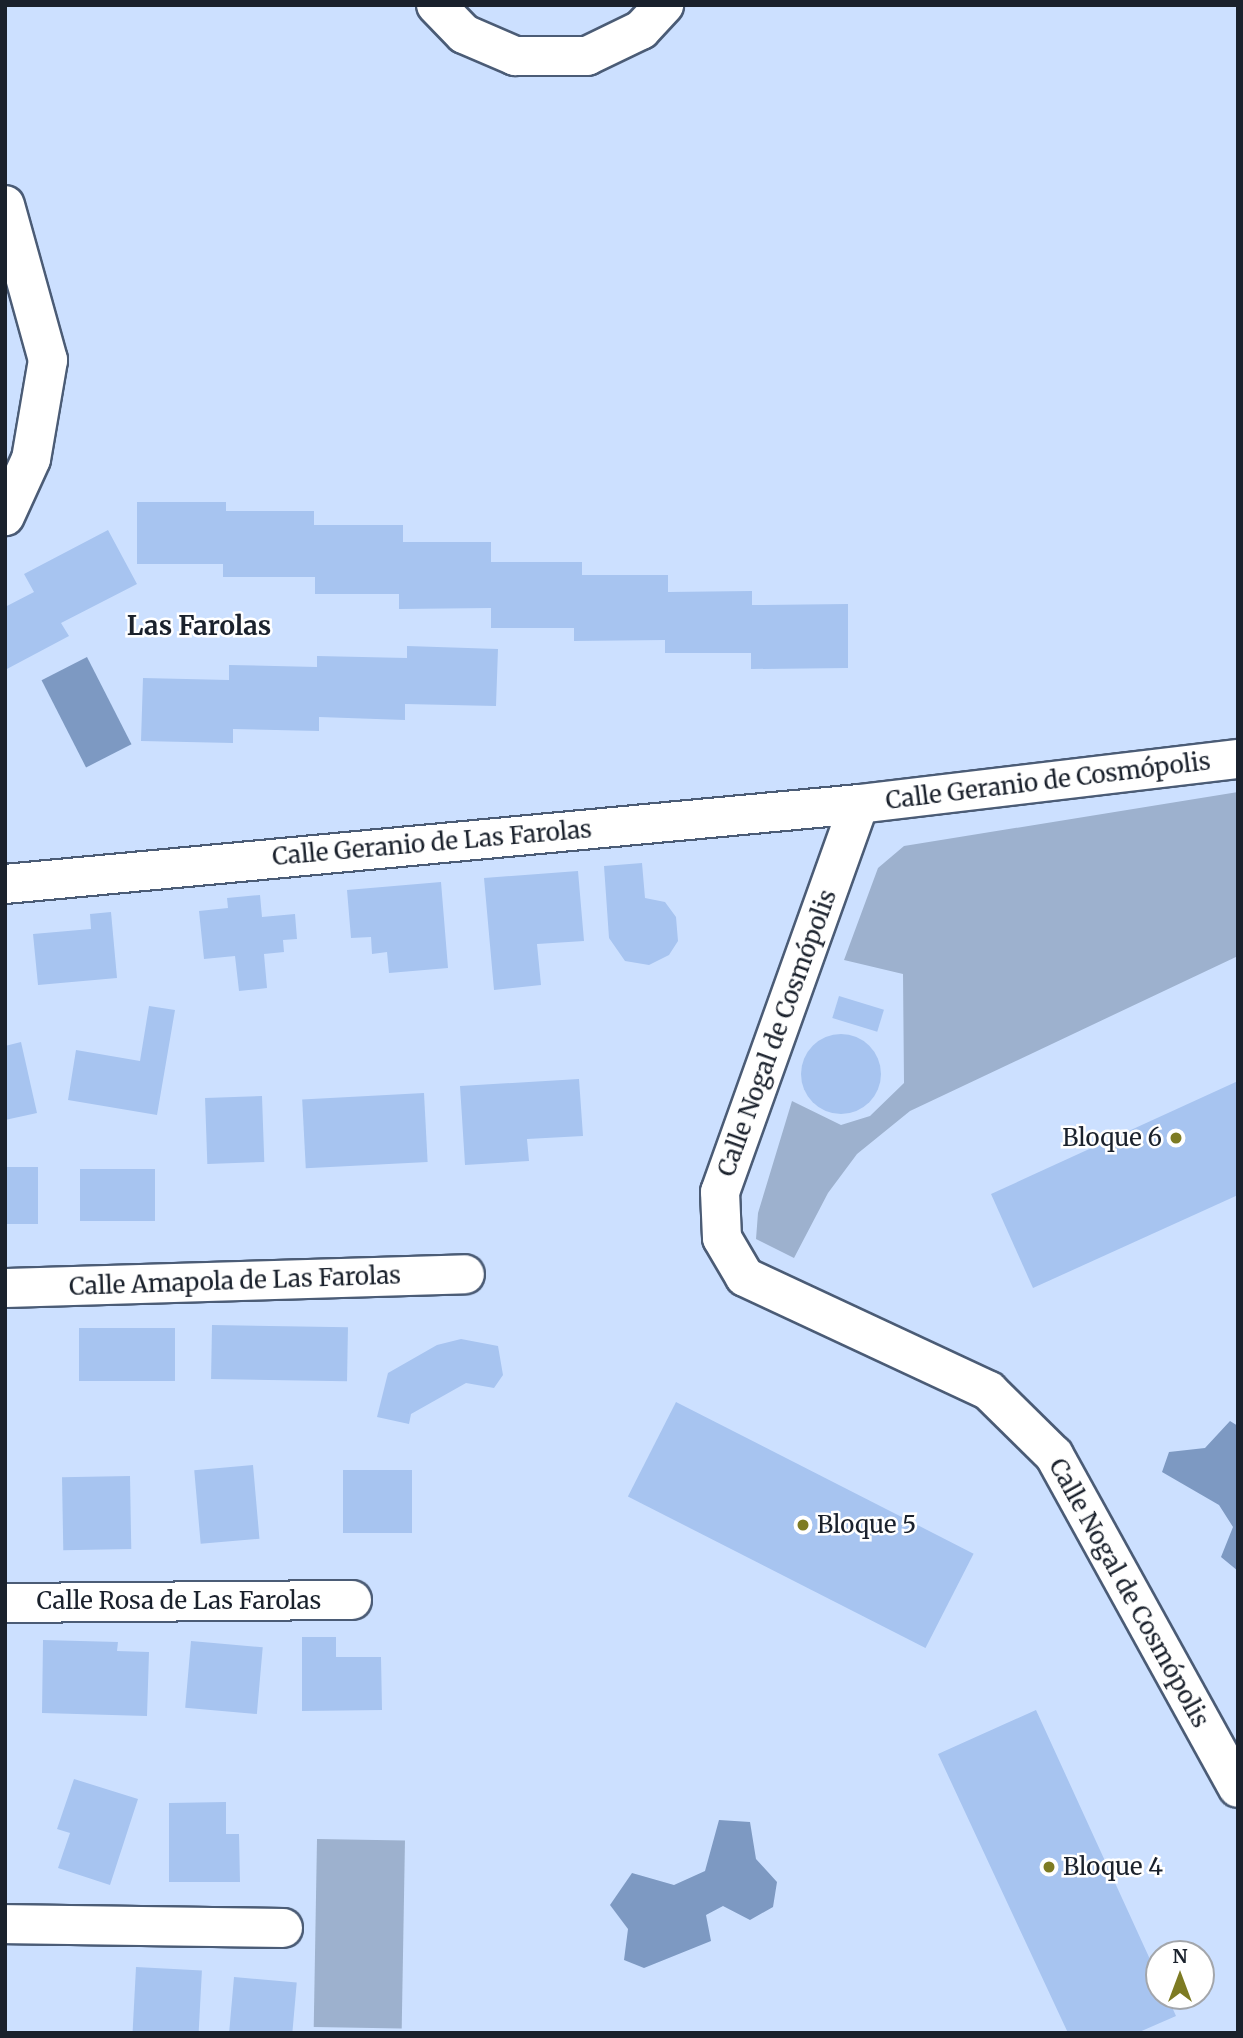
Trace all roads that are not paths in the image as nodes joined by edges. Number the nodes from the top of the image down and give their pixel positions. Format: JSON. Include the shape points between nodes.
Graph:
{"nodes":[{"id":1,"x":436,"y":5,"type":"edge"},
{"id":2,"x":664,"y":5,"type":"edge"},
{"id":3,"x":5,"y":205,"type":"edge"},
{"id":4,"x":5,"y":516,"type":"edge"},
{"id":5,"x":1238,"y":759,"type":"edge"},
{"id":6,"x":859,"y":804,"type":"junction"},
{"id":7,"x":5,"y":884,"type":"edge"},
{"id":8,"x":465,"y":1274,"type":"dead end"},
{"id":9,"x":5,"y":1288,"type":"edge"},
{"id":10,"x":352,"y":1600,"type":"dead end"},
{"id":11,"x":5,"y":1602,"type":"edge"},
{"id":12,"x":1238,"y":1788,"type":"edge"},
{"id":13,"x":5,"y":1924,"type":"edge"},
{"id":14,"x":283,"y":1928,"type":"dead end"}],
"edges":[{"from":1,"to":2,"type":"street","via":[[464,34],[515,57],[587,57],[641,30]]},
{"from":3,"to":4,"type":"street","via":[[48,360],[31,459]]},
{"from":5,"to":6,"type":"street","name":"Calle Geranio de Cosmópolis"},
{"from":6,"to":7,"type":"street","name":"Calle Geranio de Las Farolas"},
{"from":6,"to":12,"type":"street","name":"Calle Nogal de Cosmópolis","via":[[720,1192],[722,1238],[745,1277],[989,1391],[1054,1455]]},
{"from":8,"to":9,"type":"street","name":"Calle Amapola de Las Farolas"},
{"from":10,"to":11,"type":"street","name":"Calle Rosa de Las Farolas"},
{"from":13,"to":14,"type":"street"}]}
